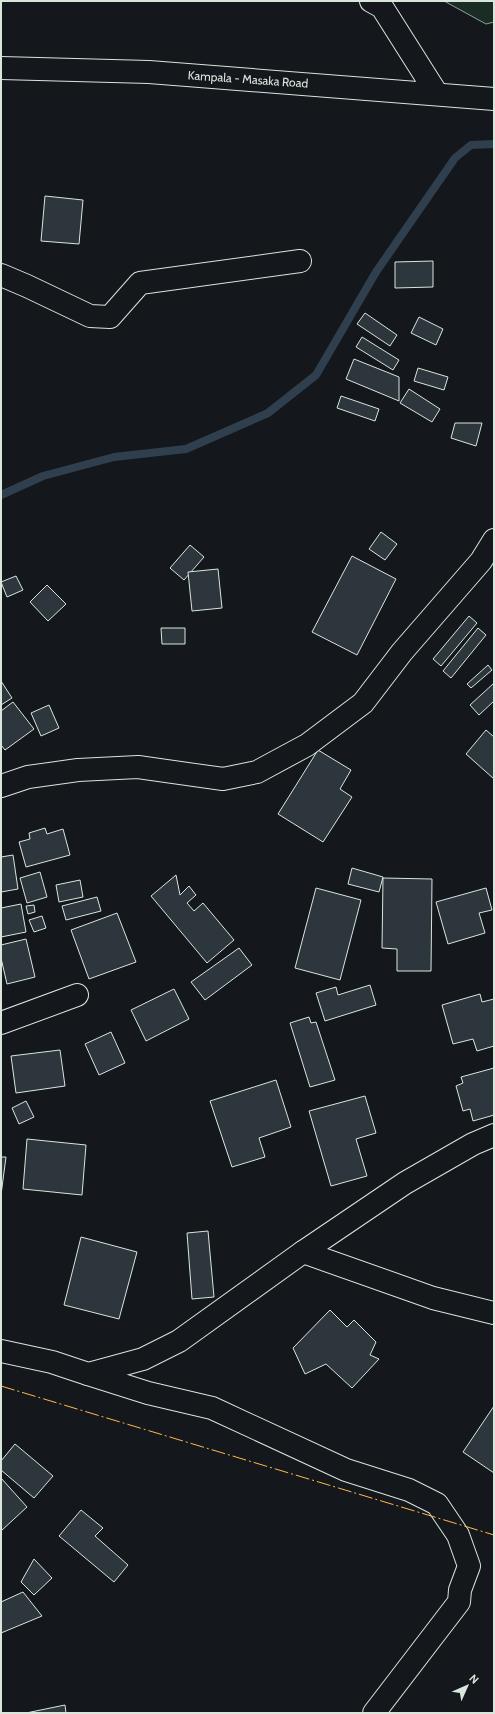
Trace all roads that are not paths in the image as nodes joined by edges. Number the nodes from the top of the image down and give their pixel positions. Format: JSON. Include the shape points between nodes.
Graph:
{"nodes":[{"id":1,"x":371,"y":1,"type":"edge"},
{"id":2,"x":1,"y":68,"type":"edge"},
{"id":3,"x":437,"y":94,"type":"junction"},
{"id":4,"x":494,"y":99,"type":"edge"},
{"id":5,"x":300,"y":261,"type":"dead end"},
{"id":6,"x":1,"y":275,"type":"edge"},
{"id":7,"x":494,"y":540,"type":"edge"},
{"id":8,"x":1,"y":786,"type":"edge"},
{"id":9,"x":77,"y":995,"type":"dead end"},
{"id":10,"x":1,"y":1023,"type":"edge"},
{"id":11,"x":494,"y":1135,"type":"edge"},
{"id":12,"x":302,"y":1252,"type":"junction"},
{"id":13,"x":494,"y":1313,"type":"edge"},
{"id":14,"x":1,"y":1351,"type":"edge"},
{"id":15,"x":88,"y":1374,"type":"junction"},
{"id":16,"x":374,"y":1713,"type":"edge"}],
"edges":[{"from":1,"to":3,"type":"street","via":[[382,7]]},
{"from":2,"to":3,"type":"street","name":"Kampala - Masaka Road","via":[[149,72]]},
{"from":3,"to":4,"type":"street","name":"Kampala - Masaka Road"},
{"from":5,"to":6,"type":"street","via":[[140,283],[110,317],[90,316]]},
{"from":7,"to":8,"type":"street","via":[[481,561],[402,652],[363,703],[307,745],[257,772],[223,779],[138,767],[78,770],[28,777]]},
{"from":9,"to":10,"type":"street"},
{"from":11,"to":12,"type":"street","via":[[473,1144],[405,1183]]},
{"from":12,"to":13,"type":"street","via":[[434,1298]]},
{"from":12,"to":15,"type":"street","via":[[180,1341],[143,1359]]},
{"from":14,"to":15,"type":"street","via":[[52,1362]]},
{"from":15,"to":16,"type":"street","via":[[148,1393],[212,1408],[346,1470],[408,1490],[437,1504],[458,1535],[469,1566],[458,1602]]}]}
